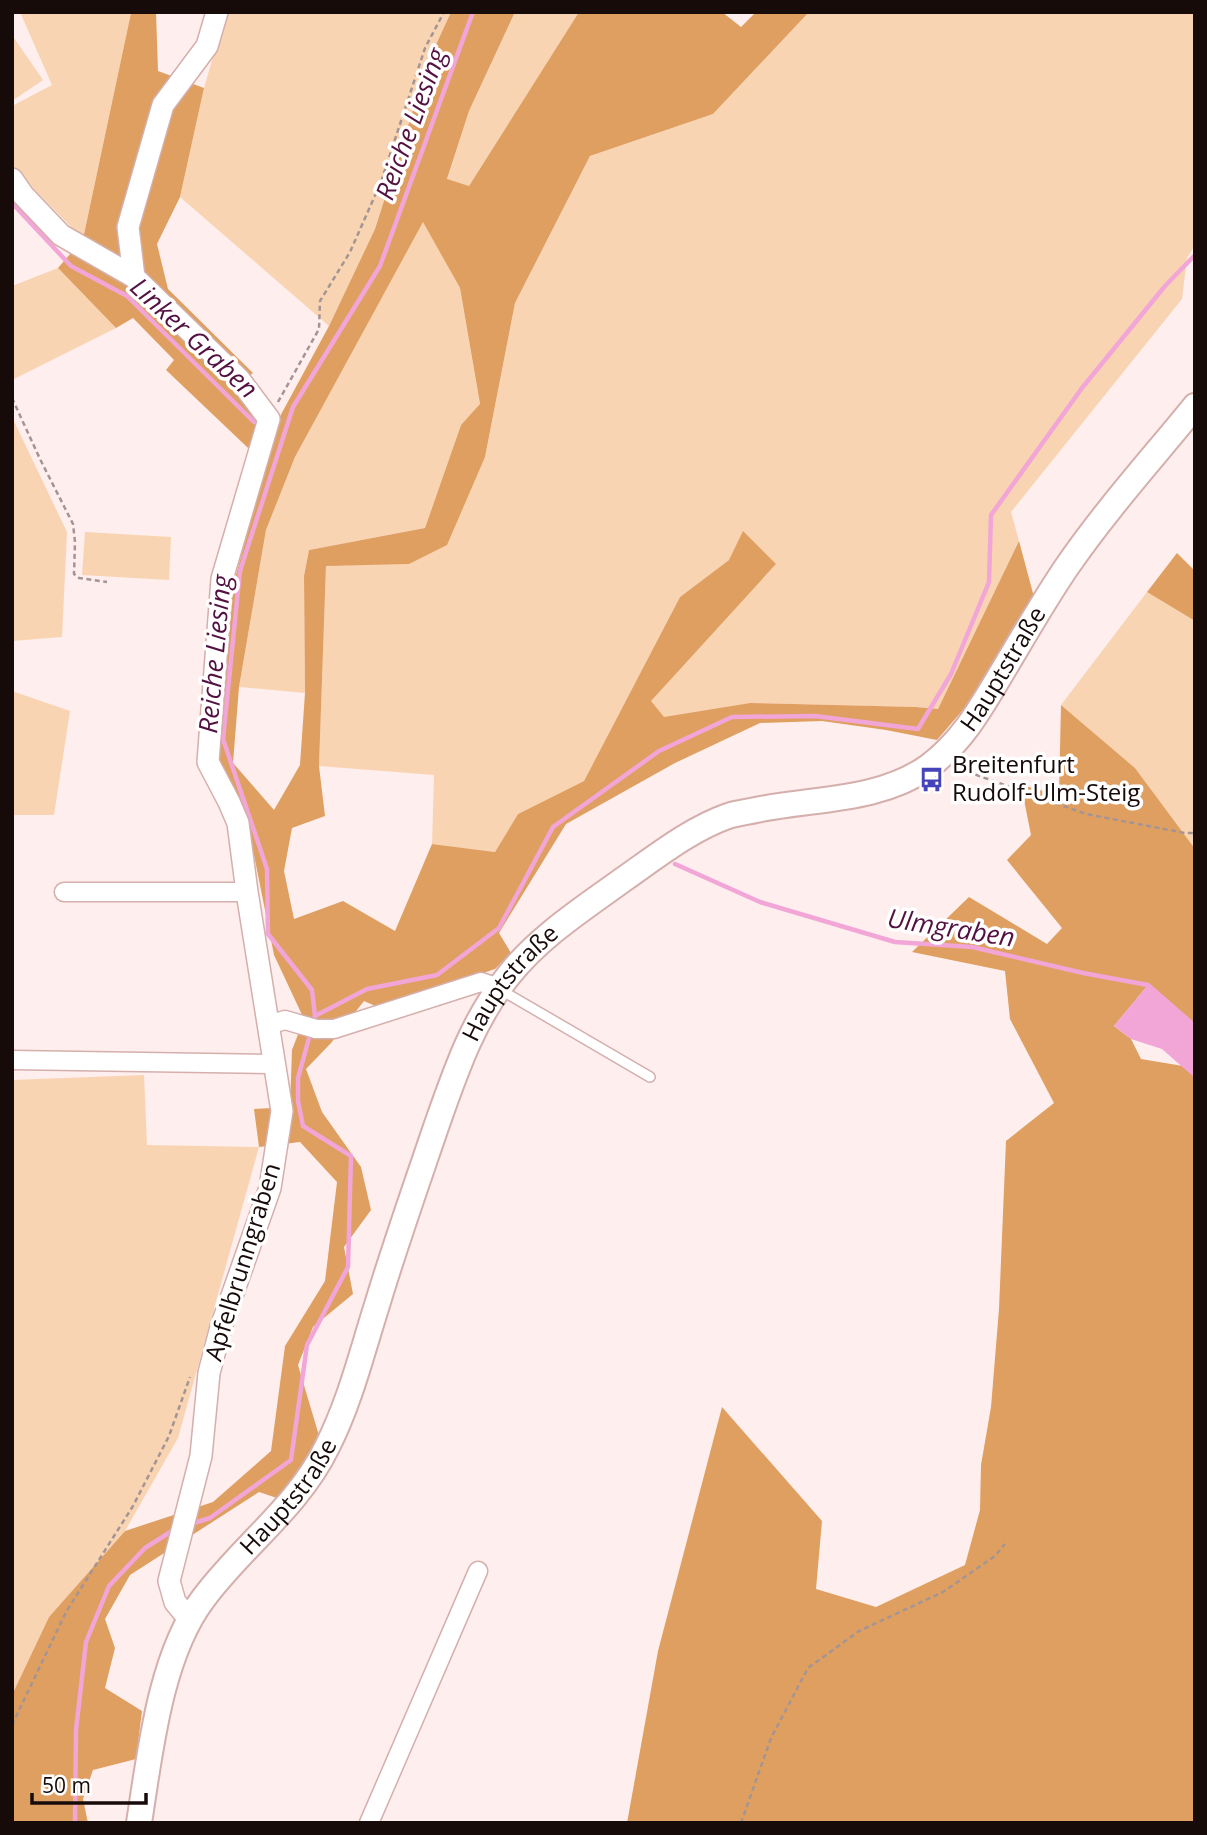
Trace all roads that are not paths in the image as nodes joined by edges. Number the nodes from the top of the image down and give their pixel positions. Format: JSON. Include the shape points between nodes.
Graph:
{"nodes":[{"id":1,"x":217,"y":12,"type":"edge"},
{"id":2,"x":12,"y":179,"type":"edge"},
{"id":3,"x":134,"y":277,"type":"junction"},
{"id":4,"x":1195,"y":406,"type":"edge"},
{"id":5,"x":64,"y":892,"type":"dead end"},
{"id":6,"x":247,"y":892,"type":"junction"},
{"id":7,"x":499,"y":989,"type":"junction"},
{"id":8,"x":268,"y":1025,"type":"junction"},
{"id":9,"x":12,"y":1060,"type":"edge"},
{"id":10,"x":274,"y":1064,"type":"junction"},
{"id":11,"x":650,"y":1077,"type":"dead end"},
{"id":12,"x":478,"y":1571,"type":"dead end"},
{"id":13,"x":189,"y":1619,"type":"junction"},
{"id":14,"x":139,"y":1823,"type":"edge"},
{"id":15,"x":369,"y":1823,"type":"edge"}],
"edges":[{"from":1,"to":3,"type":"street","via":[[207,46],[163,105],[128,227]]},
{"from":2,"to":3,"type":"street","via":[[61,235]]},
{"from":3,"to":6,"type":"street","name":"Apfelbrunngraben","via":[[239,379],[269,419],[222,579],[208,753],[211,771],[238,823]]},
{"from":4,"to":7,"type":"main road","name":"Hauptstraße","via":[[1097,525],[982,710],[945,753],[925,769],[878,790],[729,815],[678,841],[550,934]]},
{"from":5,"to":6,"type":"street"},
{"from":6,"to":8,"type":"street","name":"Apfelbrunngraben"},
{"from":7,"to":8,"type":"street","via":[[481,982],[334,1029],[285,1020]]},
{"from":7,"to":11,"type":"lane"},
{"from":7,"to":13,"type":"main road","name":"Hauptstraße","via":[[470,1039],[449,1089],[327,1448],[303,1487]]},
{"from":8,"to":10,"type":"street","name":"Apfelbrunngraben"},
{"from":9,"to":10,"type":"street"},
{"from":10,"to":13,"type":"street","name":"Apfelbrunngraben","via":[[282,1111],[270,1188],[209,1373],[201,1456],[169,1581],[175,1602]]},
{"from":12,"to":15,"type":"street"},
{"from":13,"to":14,"type":"main road","name":"Hauptstraße","via":[[167,1674]]}]}
